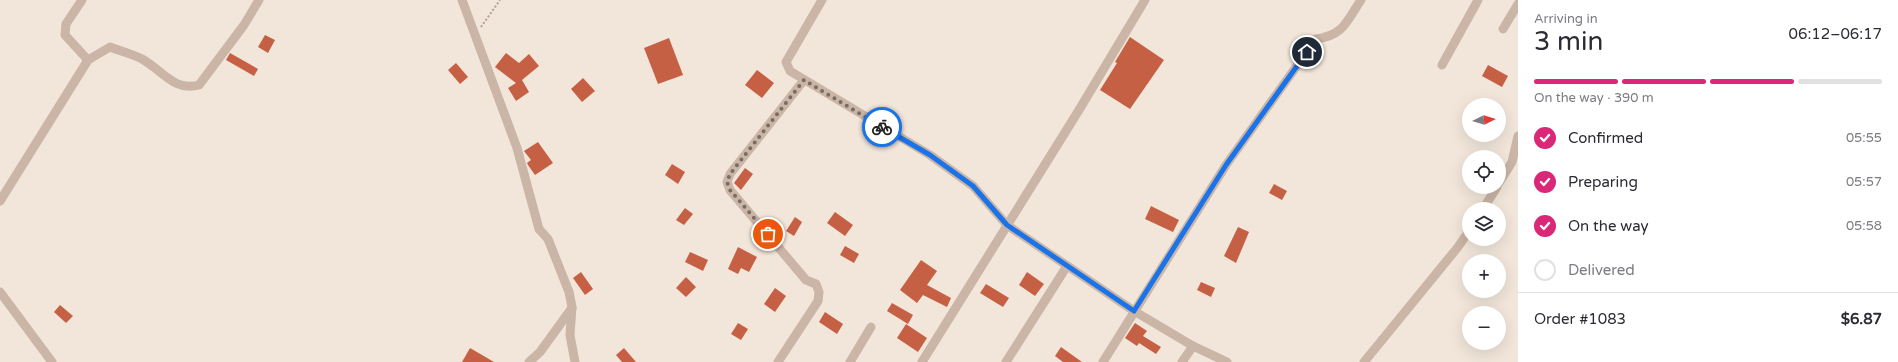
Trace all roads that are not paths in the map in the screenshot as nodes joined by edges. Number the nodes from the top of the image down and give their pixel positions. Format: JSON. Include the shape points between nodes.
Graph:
{"nodes":[{"id":1,"x":82,"y":0,"type":"edge"},
{"id":2,"x":259,"y":0,"type":"edge"},
{"id":3,"x":462,"y":0,"type":"edge"},
{"id":4,"x":822,"y":0,"type":"edge"},
{"id":5,"x":1145,"y":0,"type":"edge"},
{"id":6,"x":1361,"y":0,"type":"edge"},
{"id":7,"x":1478,"y":0,"type":"edge"},
{"id":8,"x":1518,"y":4,"type":"edge"},
{"id":9,"x":1503,"y":29,"type":"dead end"},
{"id":10,"x":88,"y":60,"type":"junction"},
{"id":11,"x":1442,"y":66,"type":"dead end"},
{"id":12,"x":804,"y":80,"type":"junction"},
{"id":13,"x":1518,"y":136,"type":"edge"},
{"id":14,"x":1506,"y":172,"type":"edge"},
{"id":15,"x":0,"y":201,"type":"edge"},
{"id":16,"x":1007,"y":225,"type":"junction"},
{"id":17,"x":1462,"y":241,"type":"edge"},
{"id":18,"x":1067,"y":266,"type":"junction"},
{"id":19,"x":0,"y":292,"type":"edge"},
{"id":20,"x":572,"y":307,"type":"junction"},
{"id":21,"x":1134,"y":311,"type":"junction"},
{"id":22,"x":871,"y":327,"type":"dead end"},
{"id":23,"x":1193,"y":346,"type":"junction"},
{"id":24,"x":52,"y":362,"type":"edge"},
{"id":25,"x":529,"y":362,"type":"edge"},
{"id":26,"x":575,"y":362,"type":"edge"},
{"id":27,"x":778,"y":362,"type":"edge"},
{"id":28,"x":850,"y":362,"type":"edge"},
{"id":29,"x":922,"y":362,"type":"edge"},
{"id":30,"x":1006,"y":362,"type":"edge"},
{"id":31,"x":1103,"y":362,"type":"edge"},
{"id":32,"x":1182,"y":362,"type":"edge"},
{"id":33,"x":1227,"y":362,"type":"edge"},
{"id":34,"x":1364,"y":362,"type":"edge"}],
"edges":[{"from":1,"to":10,"type":"street","via":[[66,24],[65,35]]},
{"from":2,"to":10,"type":"street","via":[[244,25],[199,85],[189,88],[174,82],[142,60],[110,46]]},
{"from":3,"to":20,"type":"street","via":[[517,148],[539,229],[551,246],[569,292]]},
{"from":4,"to":12,"type":"street","via":[[786,62],[790,71]]},
{"from":5,"to":16,"type":"street"},
{"from":6,"to":21,"type":"street","via":[[1342,28],[1330,37],[1316,39],[1226,165]]},
{"from":7,"to":11,"type":"street"},
{"from":8,"to":9,"type":"street"},
{"from":10,"to":15,"type":"street"},
{"from":12,"to":16,"type":"street","via":[[930,155],[973,186]]},
{"from":12,"to":27,"type":"street","via":[[730,174],[727,182],[730,190],[806,280],[816,284],[819,292],[818,301]]},
{"from":13,"to":14,"type":"street","via":[[1512,162]]},
{"from":16,"to":18,"type":"street"},
{"from":16,"to":29,"type":"street"},
{"from":17,"to":34,"type":"street"},
{"from":18,"to":21,"type":"street"},
{"from":18,"to":30,"type":"street"},
{"from":19,"to":24,"type":"street"},
{"from":20,"to":25,"type":"street","via":[[540,352]]},
{"from":20,"to":26,"type":"street","via":[[570,335]]},
{"from":21,"to":23,"type":"street"},
{"from":21,"to":31,"type":"street"},
{"from":22,"to":28,"type":"street"},
{"from":23,"to":32,"type":"street"},
{"from":23,"to":33,"type":"street"}]}
